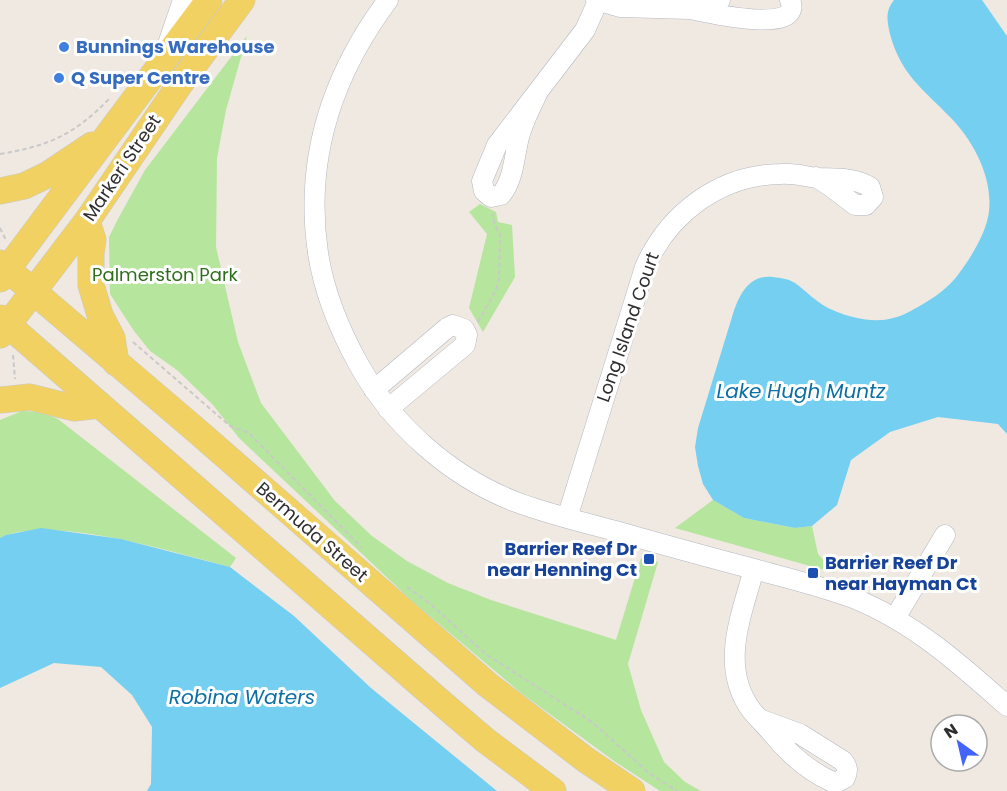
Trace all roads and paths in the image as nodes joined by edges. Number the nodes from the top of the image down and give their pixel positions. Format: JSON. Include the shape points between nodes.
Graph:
{"nodes":[{"id":1,"x":183,"y":0,"type":"edge"},
{"id":2,"x":209,"y":0,"type":"edge"},
{"id":3,"x":242,"y":0,"type":"edge"},
{"id":4,"x":388,"y":0,"type":"edge"},
{"id":5,"x":720,"y":0,"type":"edge"},
{"id":6,"x":790,"y":0,"type":"edge"},
{"id":7,"x":597,"y":1,"type":"edge"},
{"id":8,"x":690,"y":9,"type":"junction"},
{"id":9,"x":158,"y":69,"type":"junction"},
{"id":10,"x":113,"y":94,"type":"dead end"},
{"id":11,"x":107,"y":138,"type":"junction"},
{"id":12,"x":0,"y":154,"type":"edge"},
{"id":13,"x":816,"y":177,"type":"dead end"},
{"id":14,"x":0,"y":191,"type":"edge"},
{"id":15,"x":489,"y":196,"type":"joint"},
{"id":16,"x":87,"y":221,"type":"junction"},
{"id":17,"x":3,"y":270,"type":"edge"},
{"id":18,"x":33,"y":291,"type":"junction"},
{"id":19,"x":5,"y":332,"type":"edge"},
{"id":20,"x":467,"y":335,"type":"junction"},
{"id":21,"x":128,"y":337,"type":"dead end"},
{"id":22,"x":116,"y":363,"type":"junction"},
{"id":23,"x":374,"y":390,"type":"junction"},
{"id":24,"x":7,"y":391,"type":"edge"},
{"id":25,"x":100,"y":405,"type":"junction"},
{"id":26,"x":388,"y":409,"type":"junction"},
{"id":27,"x":567,"y":518,"type":"junction"},
{"id":28,"x":945,"y":535,"type":"dead end"},
{"id":29,"x":363,"y":548,"type":"dead end"},
{"id":30,"x":754,"y":569,"type":"junction"},
{"id":31,"x":404,"y":584,"type":"dead end"},
{"id":32,"x":895,"y":618,"type":"junction"},
{"id":33,"x":1007,"y":706,"type":"edge"},
{"id":34,"x":759,"y":719,"type":"dead end"},
{"id":35,"x":553,"y":791,"type":"edge"},
{"id":36,"x":632,"y":791,"type":"edge"},
{"id":37,"x":676,"y":791,"type":"edge"}],
"edges":[{"from":1,"to":9,"type":"street"},
{"from":2,"to":9,"type":"main road","name":"Markeri Street"},
{"from":3,"to":16,"type":"main road","name":"Markeri Street"},
{"from":4,"to":23,"type":"street","via":[[363,34],[337,86],[323,134],[315,184],[320,264],[342,331]]},
{"from":5,"to":8,"type":"street"},
{"from":6,"to":8,"type":"street","via":[[791,11],[778,18],[738,18]]},
{"from":7,"to":8,"type":"street","via":[[620,7]]},
{"from":7,"to":15,"type":"street","via":[[585,30],[537,94],[525,119],[505,190],[496,198]]},
{"from":9,"to":11,"type":"main road","name":"Markeri Street"},
{"from":10,"to":12,"type":"path","via":[[92,116],[64,136]]},
{"from":11,"to":14,"type":"main road","via":[[84,149],[47,176]]},
{"from":11,"to":17,"type":"main road","name":"Markeri Street"},
{"from":13,"to":27,"type":"street","name":"Long Island Court","via":[[762,175],[725,186],[690,207],[662,236],[645,267]]},
{"from":15,"to":20,"type":"path","via":[[500,234],[499,280],[473,331]]},
{"from":16,"to":18,"type":"main road","name":"Markeri Street"},
{"from":16,"to":22,"type":"main road","via":[[93,240],[91,285],[112,338]]},
{"from":17,"to":18,"type":"main road","name":"Bermuda Street"},
{"from":18,"to":19,"type":"main road","name":"Markeri Street"},
{"from":18,"to":22,"type":"main road","name":"Bermuda Street"},
{"from":19,"to":24,"type":"path"},
{"from":19,"to":25,"type":"main road"},
{"from":20,"to":23,"type":"street","via":[[460,326],[447,328]]},
{"from":20,"to":26,"type":"street","via":[[463,347]]},
{"from":21,"to":29,"type":"path","via":[[230,426],[249,433]]},
{"from":22,"to":36,"type":"main road","name":"Bermuda Street","via":[[488,685]]},
{"from":23,"to":26,"type":"street"},
{"from":24,"to":25,"type":"main road","via":[[74,408]]},
{"from":25,"to":35,"type":"main road","via":[[485,740]]},
{"from":26,"to":27,"type":"street","via":[[426,447],[472,480],[516,502]]},
{"from":27,"to":30,"type":"street"},
{"from":28,"to":32,"type":"street"},
{"from":30,"to":32,"type":"street","via":[[852,598]]},
{"from":30,"to":34,"type":"street","via":[[737,629],[734,656],[739,686]]},
{"from":31,"to":37,"type":"path","via":[[487,655],[592,722],[649,773]]},
{"from":32,"to":33,"type":"street","via":[[943,650]]}]}
